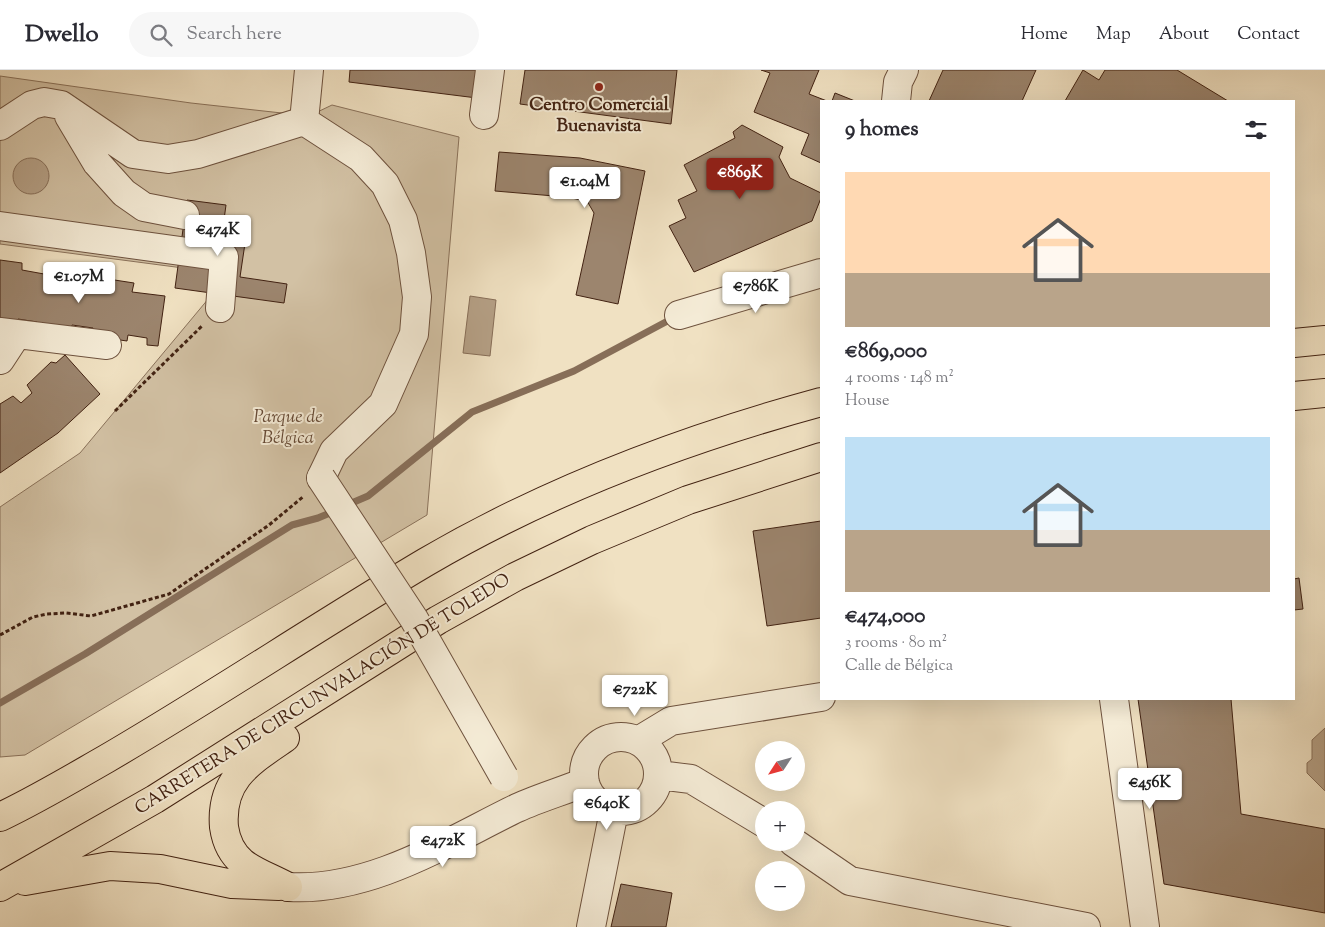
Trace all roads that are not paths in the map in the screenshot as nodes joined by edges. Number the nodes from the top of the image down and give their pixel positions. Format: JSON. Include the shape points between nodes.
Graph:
{"nodes":[{"id":1,"x":309,"y":70,"type":"edge"},
{"id":2,"x":490,"y":70,"type":"edge"},
{"id":3,"x":904,"y":70,"type":"edge"},
{"id":4,"x":896,"y":100,"type":"edge"},
{"id":5,"x":61,"y":105,"type":"junction"},
{"id":6,"x":484,"y":115,"type":"dead end"},
{"id":7,"x":304,"y":121,"type":"junction"},
{"id":8,"x":0,"y":126,"type":"edge"},
{"id":9,"x":185,"y":215,"type":"dead end"},
{"id":10,"x":0,"y":226,"type":"edge"},
{"id":11,"x":820,"y":273,"type":"edge"},
{"id":12,"x":220,"y":308,"type":"road end"},
{"id":13,"x":679,"y":315,"type":"dead end"},
{"id":14,"x":9,"y":333,"type":"edge"},
{"id":15,"x":1325,"y":340,"type":"edge"},
{"id":16,"x":1295,"y":343,"type":"edge"},
{"id":17,"x":106,"y":345,"type":"dead end"},
{"id":18,"x":0,"y":360,"type":"edge"},
{"id":19,"x":1325,"y":393,"type":"edge"},
{"id":20,"x":1295,"y":396,"type":"edge"},
{"id":21,"x":820,"y":402,"type":"edge"},
{"id":22,"x":820,"y":457,"type":"edge"},
{"id":23,"x":383,"y":656,"type":"junction"},
{"id":24,"x":820,"y":697,"type":"edge"},
{"id":25,"x":1114,"y":700,"type":"edge"},
{"id":26,"x":638,"y":741,"type":"junction"},
{"id":27,"x":659,"y":775,"type":"junction"},
{"id":28,"x":504,"y":777,"type":"dead end"},
{"id":29,"x":585,"y":782,"type":"junction"},
{"id":30,"x":614,"y":811,"type":"junction"},
{"id":31,"x":0,"y":817,"type":"edge"},
{"id":32,"x":755,"y":818,"type":"edge"},
{"id":33,"x":805,"y":850,"type":"edge"},
{"id":34,"x":3,"y":886,"type":"edge"},
{"id":35,"x":288,"y":887,"type":"junction"},
{"id":36,"x":591,"y":927,"type":"edge"},
{"id":37,"x":1086,"y":927,"type":"edge"},
{"id":38,"x":1145,"y":927,"type":"edge"}],
"edges":[{"from":1,"to":7,"type":"street"},
{"from":2,"to":6,"type":"street"},
{"from":3,"to":4,"type":"street","via":[[898,82]]},
{"from":5,"to":7,"type":"street","via":[[133,154],[168,160],[198,154]]},
{"from":5,"to":8,"type":"street","via":[[44,102],[32,105]]},
{"from":5,"to":9,"type":"street","via":[[78,127],[97,163],[124,193],[144,207]]},
{"from":7,"to":28,"type":"street","bridge":true,"via":[[361,158],[385,184],[403,220],[418,298],[414,334],[383,404],[334,451],[321,478],[414,619]]},
{"from":10,"to":12,"type":"street","via":[[224,257]]},
{"from":11,"to":13,"type":"street"},
{"from":14,"to":17,"type":"street"},
{"from":14,"to":18,"type":"street"},
{"from":15,"to":16,"type":"highway"},
{"from":19,"to":20,"type":"highway"},
{"from":21,"to":31,"type":"highway","via":[[760,418],[684,444],[534,506],[428,561],[147,734]]},
{"from":22,"to":23,"type":"highway","name":"CARRETERA DE CIRCUNVALACIÓN DE TOLEDO","via":[[688,500],[592,540],[515,577],[438,620]]},
{"from":23,"to":34,"type":"highway","name":"CARRETERA DE CIRCUNVALACIÓN DE TOLEDO","via":[[155,799]]},
{"from":23,"to":35,"type":"highway","via":[[332,706],[259,756],[235,777],[225,798],[225,837],[233,852],[244,864]]},
{"from":24,"to":26,"type":"street","via":[[671,721]]},
{"from":25,"to":38,"type":"street"},
{"from":26,"to":27,"type":"street","via":[[653,755]]},
{"from":26,"to":29,"type":"street","via":[[627,737],[603,742],[587,759]]},
{"from":27,"to":30,"type":"street","via":[[650,798],[640,807]]},
{"from":27,"to":32,"type":"street","via":[[691,779]]},
{"from":29,"to":30,"type":"street","via":[[595,801]]},
{"from":29,"to":35,"type":"street","via":[[518,808],[390,869],[336,885]]},
{"from":30,"to":36,"type":"street"},
{"from":33,"to":37,"type":"street","via":[[850,881]]},
{"from":34,"to":35,"type":"highway","via":[[110,866],[160,869],[232,884]]}]}
